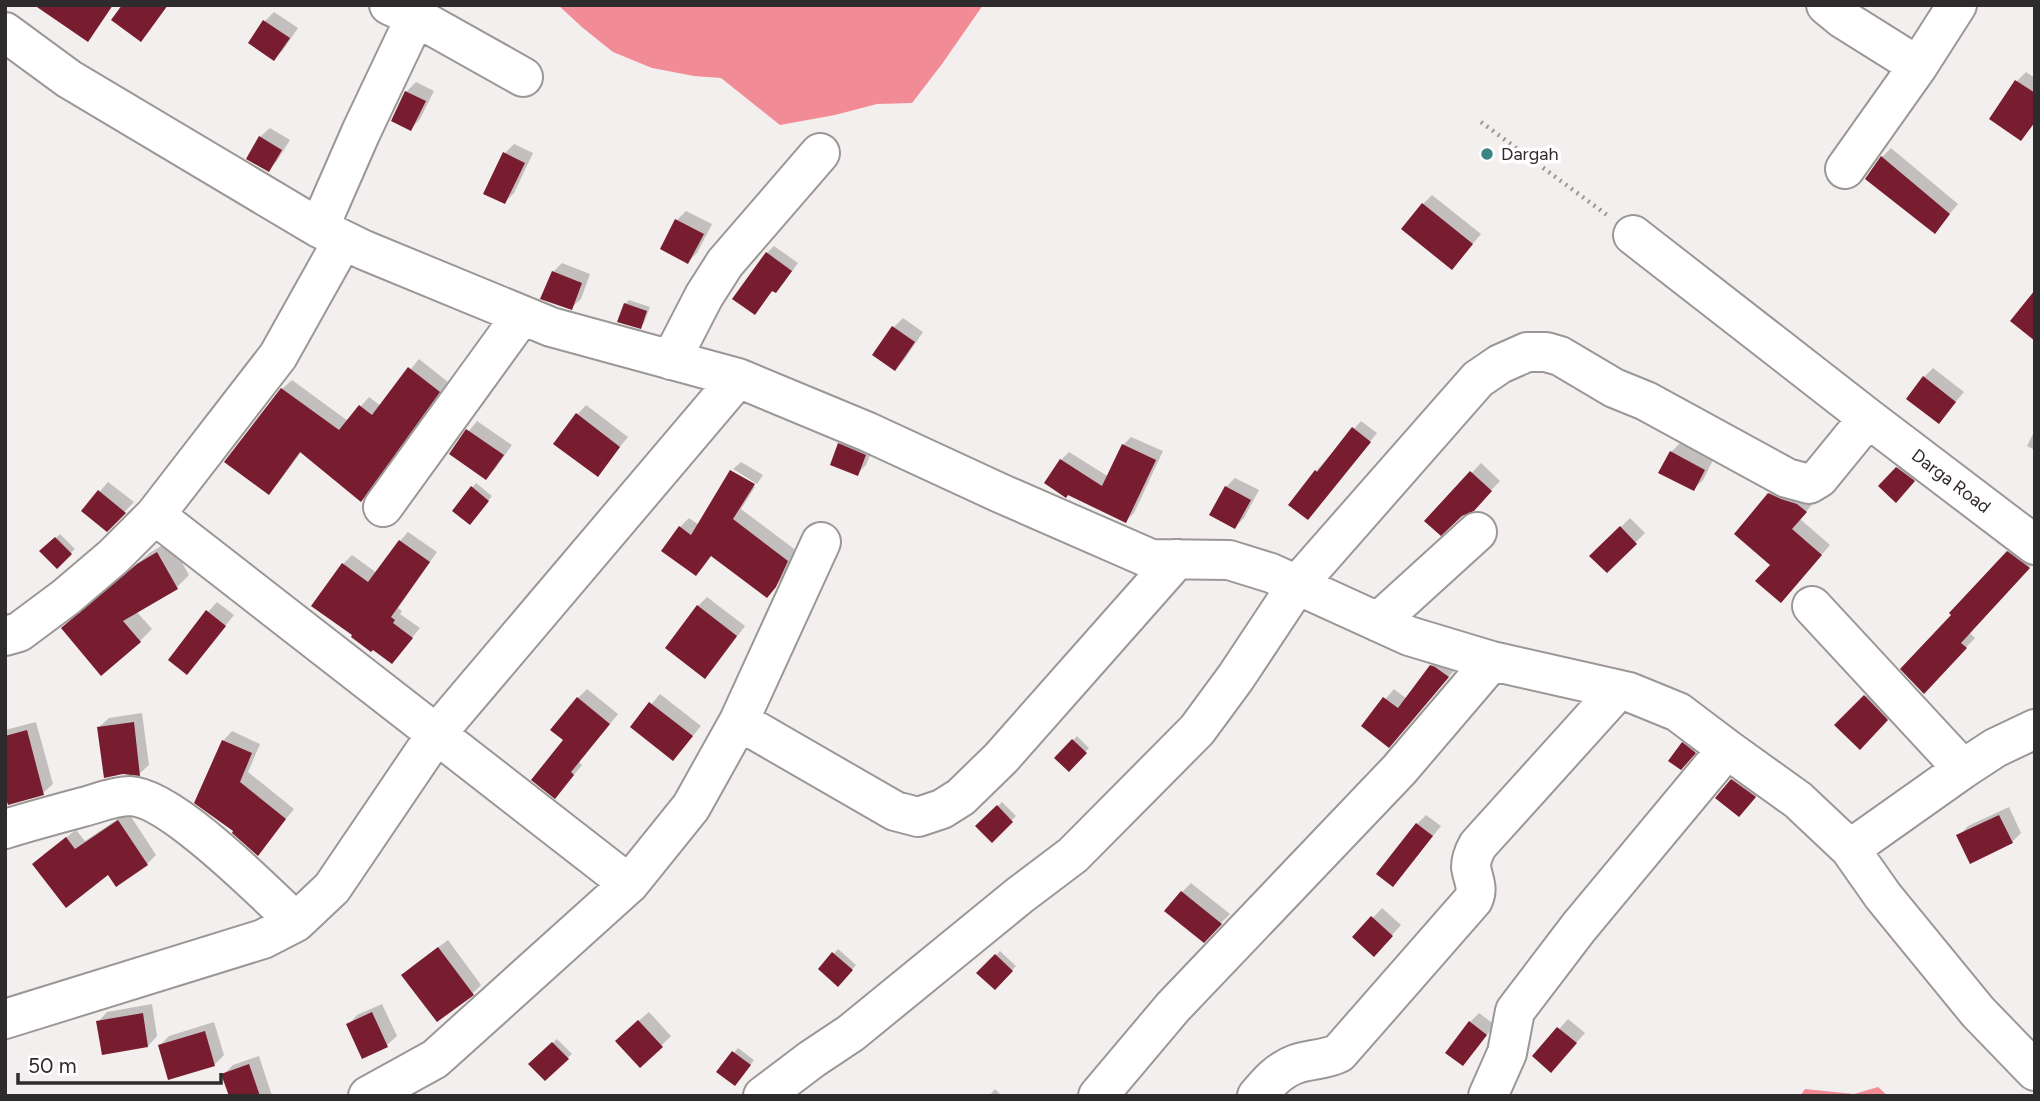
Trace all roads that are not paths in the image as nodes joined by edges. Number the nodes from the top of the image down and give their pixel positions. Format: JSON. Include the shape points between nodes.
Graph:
{"nodes":[{"id":1,"x":1826,"y":5,"type":"edge"},
{"id":2,"x":1957,"y":5,"type":"edge"},
{"id":3,"x":402,"y":12,"type":"edge"},
{"id":4,"x":5,"y":32,"type":"edge"},
{"id":5,"x":1918,"y":66,"type":"junction"},
{"id":6,"x":523,"y":77,"type":"dead end"},
{"id":7,"x":820,"y":153,"type":"dead end"},
{"id":8,"x":1846,"y":169,"type":"dead end"},
{"id":9,"x":331,"y":234,"type":"junction"},
{"id":10,"x":1633,"y":235,"type":"road end"},
{"id":11,"x":522,"y":315,"type":"junction"},
{"id":12,"x":671,"y":360,"type":"junction"},
{"id":13,"x":738,"y":378,"type":"junction"},
{"id":14,"x":1868,"y":418,"type":"junction"},
{"id":15,"x":383,"y":507,"type":"dead end"},
{"id":16,"x":155,"y":515,"type":"junction"},
{"id":17,"x":1477,"y":532,"type":"dead end"},
{"id":18,"x":821,"y":542,"type":"dead end"},
{"id":19,"x":2035,"y":545,"type":"edge"},
{"id":20,"x":1177,"y":559,"type":"junction"},
{"id":21,"x":1297,"y":585,"type":"junction"},
{"id":22,"x":1812,"y":606,"type":"dead end"},
{"id":23,"x":1378,"y":622,"type":"junction"},
{"id":24,"x":5,"y":636,"type":"edge"},
{"id":25,"x":1492,"y":661,"type":"junction"},
{"id":26,"x":1618,"y":690,"type":"junction"},
{"id":27,"x":739,"y":721,"type":"junction"},
{"id":28,"x":2035,"y":729,"type":"edge"},
{"id":29,"x":437,"y":733,"type":"junction"},
{"id":30,"x":1727,"y":749,"type":"junction"},
{"id":31,"x":1963,"y":769,"type":"junction"},
{"id":32,"x":5,"y":828,"type":"edge"},
{"id":33,"x":1850,"y":849,"type":"junction"},
{"id":34,"x":629,"y":884,"type":"junction"},
{"id":35,"x":296,"y":922,"type":"junction"},
{"id":36,"x":5,"y":1019,"type":"edge"},
{"id":37,"x":2035,"y":1071,"type":"edge"},
{"id":38,"x":368,"y":1096,"type":"edge"},
{"id":39,"x":763,"y":1096,"type":"edge"},
{"id":40,"x":1098,"y":1096,"type":"edge"},
{"id":41,"x":1257,"y":1096,"type":"edge"},
{"id":42,"x":1488,"y":1096,"type":"edge"}],
"edges":[{"from":1,"to":5,"type":"street"},
{"from":2,"to":5,"type":"street"},
{"from":3,"to":6,"type":"street"},
{"from":3,"to":9,"type":"street"},
{"from":4,"to":9,"type":"street","via":[[69,79]]},
{"from":5,"to":8,"type":"street"},
{"from":7,"to":12,"type":"street","via":[[725,263]]},
{"from":9,"to":11,"type":"street"},
{"from":9,"to":16,"type":"street","via":[[278,356]]},
{"from":10,"to":14,"type":"street","name":"Darga Road"},
{"from":11,"to":12,"type":"street"},
{"from":11,"to":15,"type":"street"},
{"from":12,"to":13,"type":"street"},
{"from":13,"to":20,"type":"street","via":[[1151,559]]},
{"from":13,"to":29,"type":"street"},
{"from":14,"to":19,"type":"street","name":"Darga Road"},
{"from":14,"to":21,"type":"street","via":[[1809,484],[1787,478],[1560,356],[1527,352],[1478,379]]},
{"from":16,"to":24,"type":"street","via":[[66,597],[19,632]]},
{"from":16,"to":29,"type":"street"},
{"from":17,"to":23,"type":"street"},
{"from":18,"to":27,"type":"street"},
{"from":20,"to":21,"type":"street","via":[[1229,560]]},
{"from":20,"to":27,"type":"street","via":[[1001,758],[942,809],[918,817],[895,811]]},
{"from":21,"to":23,"type":"street"},
{"from":21,"to":39,"type":"street","via":[[1197,730],[1073,855],[851,1033]]},
{"from":22,"to":31,"type":"street"},
{"from":23,"to":25,"type":"street"},
{"from":25,"to":26,"type":"street"},
{"from":25,"to":40,"type":"street","via":[[1399,770],[1173,1007]]},
{"from":26,"to":30,"type":"street","via":[[1678,712]]},
{"from":26,"to":41,"type":"street","via":[[1478,845],[1471,866],[1476,887],[1473,900],[1339,1053],[1281,1072]]},
{"from":27,"to":34,"type":"street","via":[[691,807]]},
{"from":28,"to":31,"type":"street"},
{"from":29,"to":34,"type":"street"},
{"from":29,"to":35,"type":"street","via":[[331,888]]},
{"from":30,"to":33,"type":"street","via":[[1798,800]]},
{"from":30,"to":42,"type":"street","via":[[1579,927],[1515,1012],[1507,1053]]},
{"from":31,"to":33,"type":"street"},
{"from":32,"to":35,"type":"street","via":[[118,798],[144,798],[222,853]]},
{"from":33,"to":37,"type":"street","via":[[1978,1012]]},
{"from":34,"to":38,"type":"street","via":[[435,1059]]},
{"from":35,"to":36,"type":"street","via":[[263,939]]}]}
